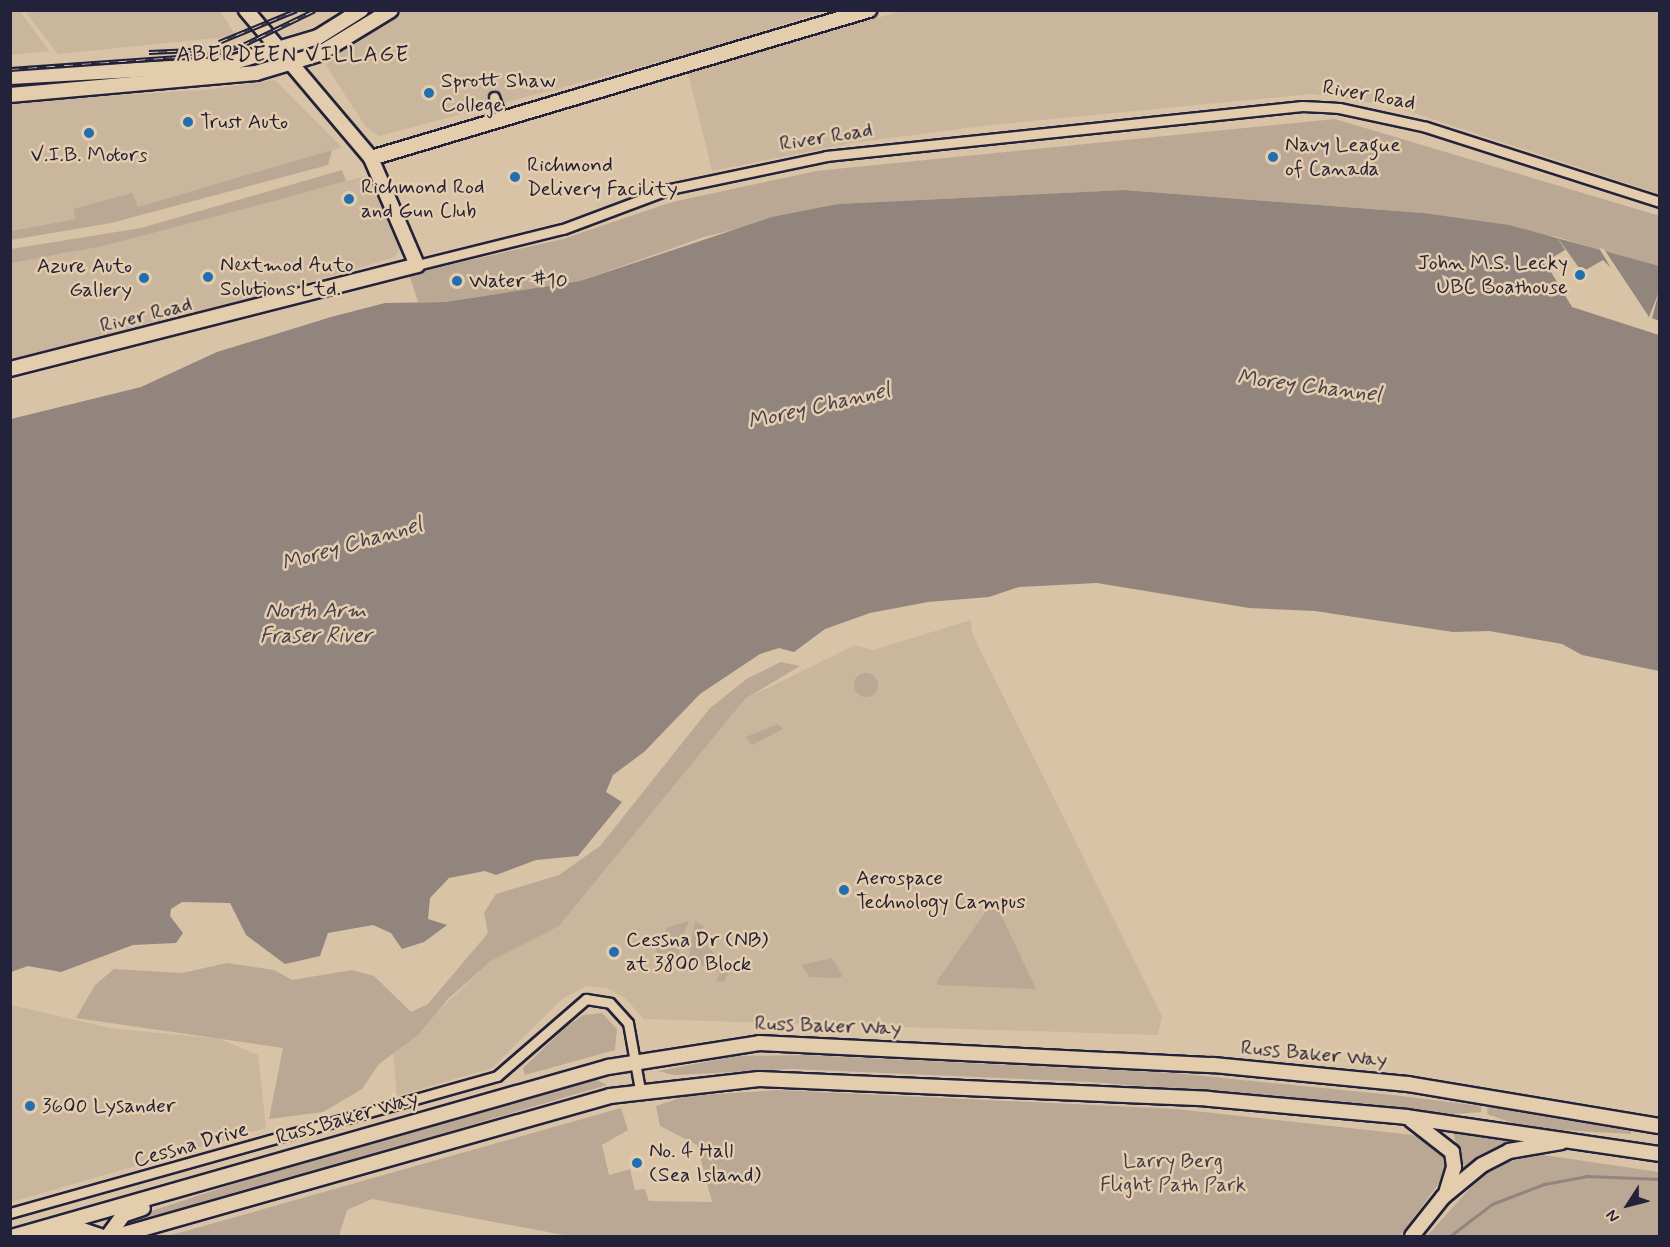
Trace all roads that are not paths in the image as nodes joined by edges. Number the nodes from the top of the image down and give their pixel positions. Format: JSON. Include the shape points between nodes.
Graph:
{"nodes":[{"id":1,"x":246,"y":10,"type":"edge"},
{"id":2,"x":360,"y":10,"type":"edge"},
{"id":3,"x":391,"y":10,"type":"edge"},
{"id":4,"x":869,"y":10,"type":"edge"},
{"id":5,"x":280,"y":51,"type":"junction"},
{"id":6,"x":291,"y":64,"type":"junction"},
{"id":7,"x":10,"y":77,"type":"edge"},
{"id":8,"x":10,"y":95,"type":"edge"},
{"id":9,"x":494,"y":97,"type":"dead end"},
{"id":10,"x":501,"y":116,"type":"junction"},
{"id":11,"x":371,"y":158,"type":"junction"},
{"id":12,"x":1659,"y":202,"type":"edge"},
{"id":13,"x":417,"y":265,"type":"junction"},
{"id":14,"x":10,"y":369,"type":"edge"},
{"id":15,"x":636,"y":1061,"type":"junction"},
{"id":16,"x":640,"y":1090,"type":"junction"},
{"id":17,"x":1406,"y":1117,"type":"junction"},
{"id":18,"x":1659,"y":1126,"type":"edge"},
{"id":19,"x":1575,"y":1140,"type":"junction"},
{"id":20,"x":1659,"y":1154,"type":"edge"},
{"id":21,"x":249,"y":1168,"type":"junction"},
{"id":22,"x":1443,"y":1197,"type":"junction"},
{"id":23,"x":10,"y":1213,"type":"edge"},
{"id":24,"x":35,"y":1231,"type":"junction"},
{"id":25,"x":15,"y":1236,"type":"edge"},
{"id":26,"x":100,"y":1236,"type":"edge"},
{"id":27,"x":108,"y":1236,"type":"edge"},
{"id":28,"x":117,"y":1236,"type":"edge"},
{"id":29,"x":1412,"y":1236,"type":"edge"}],
"edges":[{"from":1,"to":5,"type":"main road"},
{"from":2,"to":5,"type":"main road"},
{"from":3,"to":6,"type":"main road","via":[[329,49]]},
{"from":4,"to":10,"type":"main road"},
{"from":5,"to":6,"type":"main road"},
{"from":5,"to":7,"type":"main road","via":[[197,68]]},
{"from":6,"to":8,"type":"main road","via":[[221,80]]},
{"from":6,"to":11,"type":"main road"},
{"from":9,"to":10,"type":"street"},
{"from":10,"to":11,"type":"main road","via":[[384,150]]},
{"from":11,"to":13,"type":"main road"},
{"from":12,"to":13,"type":"street","name":"River Road","via":[[1426,127],[1339,108],[1302,106],[826,156],[670,189],[563,229]]},
{"from":13,"to":14,"type":"main road","name":"River Road"},
{"from":15,"to":16,"type":"street","name":"Cessna Drive"},
{"from":15,"to":18,"type":"main road","name":"Russ Baker Way","via":[[759,1043],[1169,1061],[1408,1084]]},
{"from":15,"to":21,"type":"main road","name":"Russ Baker Way"},
{"from":15,"to":23,"type":"street","name":"Cessna Drive","via":[[620,1010],[586,999],[497,1076]]},
{"from":16,"to":17,"type":"main road","via":[[759,1079],[848,1080],[1209,1099]]},
{"from":16,"to":28,"type":"main road"},
{"from":17,"to":19,"type":"main road"},
{"from":17,"to":22,"type":"main road","via":[[1452,1152],[1454,1167]]},
{"from":19,"to":20,"type":"main road"},
{"from":19,"to":22,"type":"main road","via":[[1495,1157]]},
{"from":21,"to":24,"type":"main road","name":"Russ Baker Way"},
{"from":21,"to":27,"type":"main road","via":[[218,1184],[123,1215]]},
{"from":22,"to":29,"type":"main road"},
{"from":24,"to":25,"type":"main road","name":"Russ Baker Way"},
{"from":24,"to":26,"type":"main road","via":[[82,1230]]}]}
